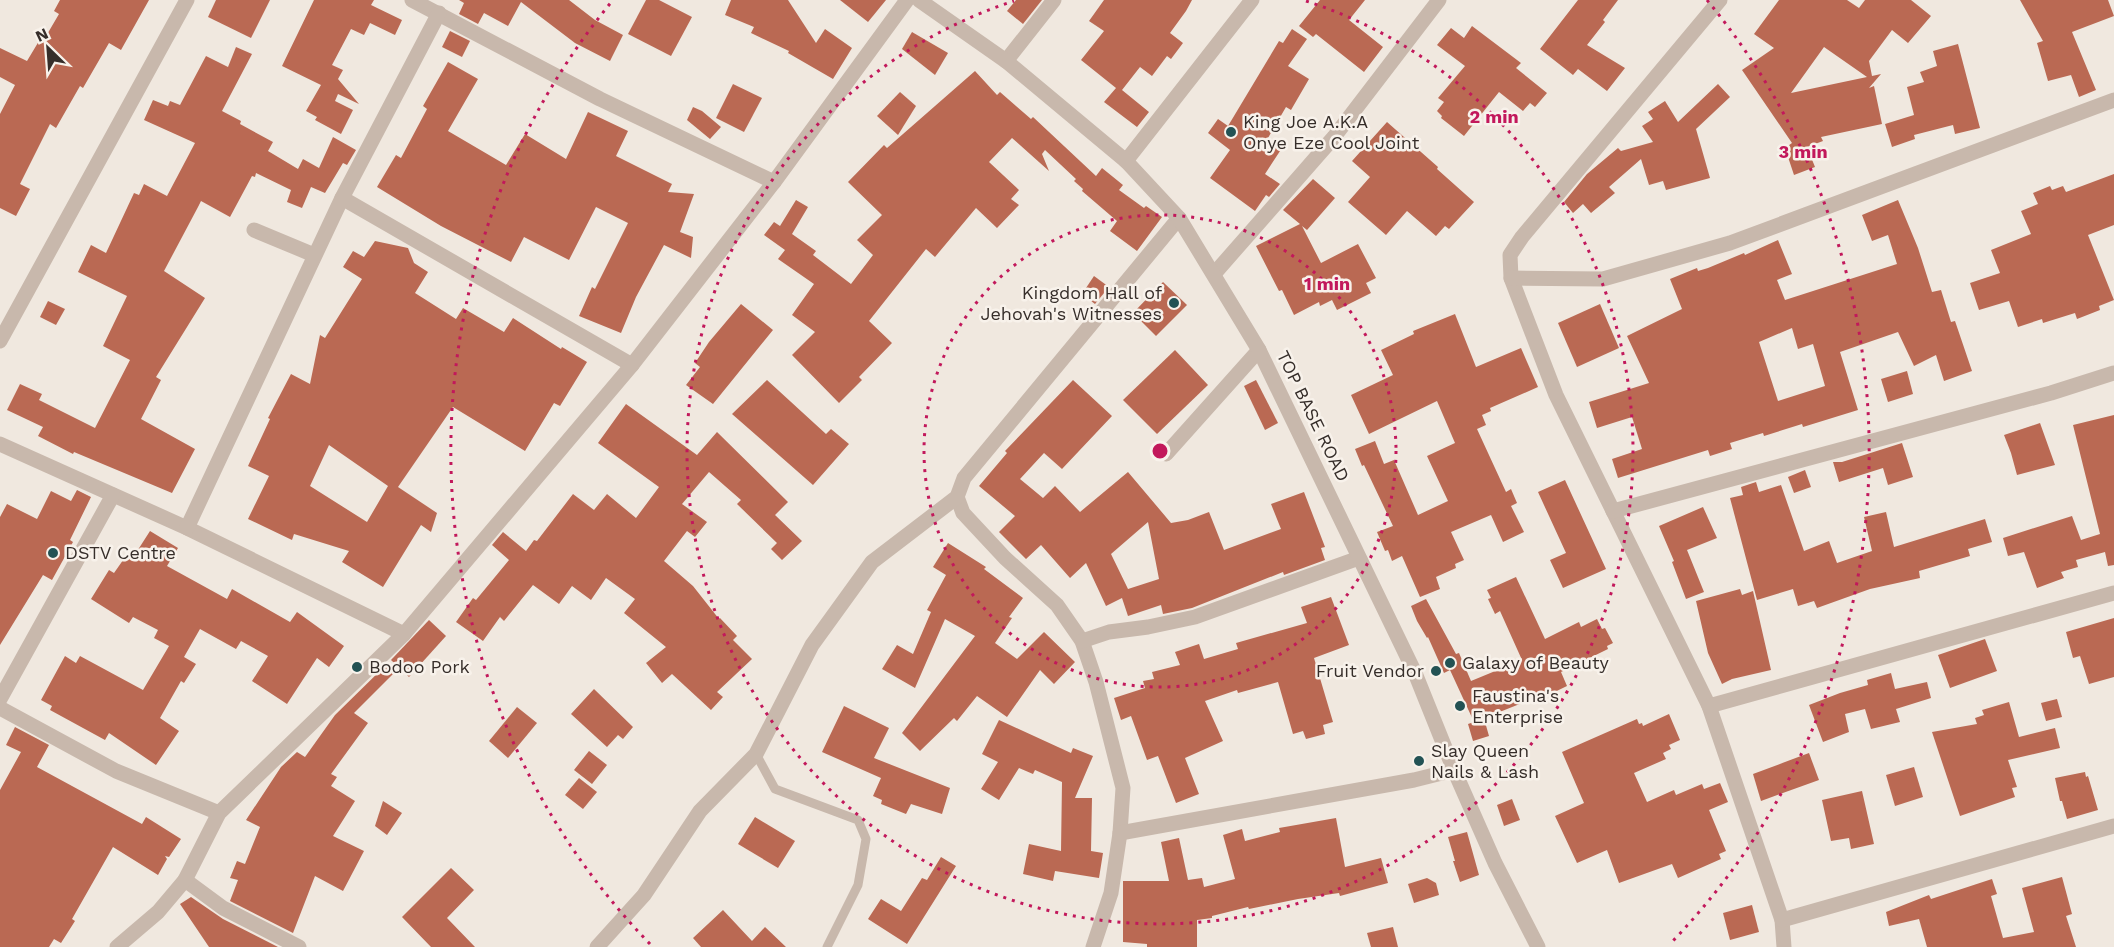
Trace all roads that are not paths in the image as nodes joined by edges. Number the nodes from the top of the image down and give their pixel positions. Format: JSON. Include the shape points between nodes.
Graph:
{"nodes":[{"id":1,"x":187,"y":0,"type":"edge"},
{"id":2,"x":412,"y":0,"type":"edge"},
{"id":3,"x":908,"y":0,"type":"edge"},
{"id":4,"x":1054,"y":0,"type":"edge"},
{"id":5,"x":1252,"y":0,"type":"edge"},
{"id":6,"x":1439,"y":0,"type":"edge"},
{"id":7,"x":1720,"y":0,"type":"edge"},
{"id":8,"x":924,"y":1,"type":"edge"},
{"id":9,"x":439,"y":13,"type":"junction"},
{"id":10,"x":1006,"y":61,"type":"junction"},
{"id":11,"x":2114,"y":100,"type":"edge"},
{"id":12,"x":1126,"y":161,"type":"junction"},
{"id":13,"x":774,"y":182,"type":"junction"},
{"id":14,"x":342,"y":198,"type":"junction"},
{"id":15,"x":1179,"y":218,"type":"junction"},
{"id":16,"x":254,"y":230,"type":"dead end"},
{"id":17,"x":314,"y":255,"type":"junction"},
{"id":18,"x":1214,"y":274,"type":"junction"},
{"id":19,"x":1511,"y":278,"type":"junction"},
{"id":20,"x":0,"y":341,"type":"edge"},
{"id":21,"x":1259,"y":350,"type":"junction"},
{"id":22,"x":632,"y":365,"type":"junction"},
{"id":23,"x":2114,"y":373,"type":"edge"},
{"id":24,"x":0,"y":444,"type":"edge"},
{"id":25,"x":1166,"y":454,"type":"dead end"},
{"id":26,"x":113,"y":495,"type":"junction"},
{"id":27,"x":957,"y":497,"type":"junction"},
{"id":28,"x":1613,"y":511,"type":"junction"},
{"id":29,"x":187,"y":528,"type":"junction"},
{"id":30,"x":1359,"y":558,"type":"junction"},
{"id":31,"x":2114,"y":593,"type":"edge"},
{"id":32,"x":404,"y":634,"type":"junction"},
{"id":33,"x":1082,"y":641,"type":"junction"},
{"id":34,"x":0,"y":699,"type":"edge"},
{"id":35,"x":1709,"y":706,"type":"junction"},
{"id":36,"x":0,"y":708,"type":"edge"},
{"id":37,"x":756,"y":753,"type":"junction"},
{"id":38,"x":1454,"y":770,"type":"junction"},
{"id":39,"x":219,"y":813,"type":"junction"},
{"id":40,"x":2114,"y":826,"type":"edge"},
{"id":41,"x":1120,"y":833,"type":"junction"},
{"id":42,"x":185,"y":879,"type":"junction"},
{"id":43,"x":1782,"y":920,"type":"junction"},
{"id":44,"x":117,"y":947,"type":"edge"},
{"id":45,"x":299,"y":947,"type":"edge"},
{"id":46,"x":597,"y":947,"type":"edge"},
{"id":47,"x":827,"y":947,"type":"edge"},
{"id":48,"x":1093,"y":947,"type":"edge"},
{"id":49,"x":1538,"y":947,"type":"edge"},
{"id":50,"x":1784,"y":947,"type":"edge"}],
"edges":[{"from":1,"to":20,"type":"street"},
{"from":2,"to":9,"type":"street"},
{"from":3,"to":13,"type":"street"},
{"from":4,"to":10,"type":"street"},
{"from":5,"to":12,"type":"street"},
{"from":6,"to":18,"type":"street","via":[[1335,137]]},
{"from":7,"to":19,"type":"street","via":[[1522,237],[1510,255]]},
{"from":8,"to":10,"type":"street","name":"TOP BASE ROAD"},
{"from":9,"to":13,"type":"street","via":[[600,99]]},
{"from":9,"to":14,"type":"street"},
{"from":10,"to":12,"type":"street","name":"TOP BASE ROAD"},
{"from":11,"to":19,"type":"street","via":[[1730,243],[1603,279]]},
{"from":12,"to":15,"type":"street","name":"TOP BASE ROAD"},
{"from":13,"to":22,"type":"street"},
{"from":14,"to":17,"type":"street"},
{"from":14,"to":22,"type":"street"},
{"from":15,"to":18,"type":"street","name":"TOP BASE ROAD"},
{"from":15,"to":27,"type":"street","via":[[964,478]]},
{"from":16,"to":17,"type":"street"},
{"from":17,"to":29,"type":"street"},
{"from":18,"to":21,"type":"street","name":"TOP BASE ROAD"},
{"from":19,"to":28,"type":"street","via":[[1556,395]]},
{"from":21,"to":25,"type":"street"},
{"from":21,"to":30,"type":"street","name":"TOP BASE ROAD"},
{"from":22,"to":32,"type":"street"},
{"from":23,"to":28,"type":"street"},
{"from":24,"to":26,"type":"street"},
{"from":26,"to":29,"type":"street"},
{"from":26,"to":34,"type":"street"},
{"from":27,"to":33,"type":"street","via":[[963,513],[1057,605]]},
{"from":27,"to":37,"type":"street","via":[[872,562],[812,645]]},
{"from":28,"to":35,"type":"street"},
{"from":29,"to":32,"type":"street"},
{"from":30,"to":33,"type":"street","via":[[1195,617],[1109,632]]},
{"from":30,"to":38,"type":"street","name":"TOP BASE ROAD","via":[[1415,673]]},
{"from":31,"to":35,"type":"street"},
{"from":32,"to":39,"type":"street"},
{"from":33,"to":41,"type":"street","via":[[1123,788]]},
{"from":35,"to":43,"type":"street"},
{"from":36,"to":39,"type":"street","via":[[116,771]]},
{"from":37,"to":46,"type":"street","via":[[700,811],[644,895]]},
{"from":37,"to":47,"type":"lane","via":[[775,789],[858,820],[866,839],[858,885]]},
{"from":38,"to":41,"type":"street"},
{"from":38,"to":49,"type":"street","name":"TOP BASE ROAD"},
{"from":39,"to":42,"type":"street"},
{"from":40,"to":43,"type":"street"},
{"from":41,"to":48,"type":"street","via":[[1111,893]]},
{"from":42,"to":44,"type":"street","via":[[158,912]]},
{"from":42,"to":45,"type":"street","via":[[223,908]]},
{"from":43,"to":50,"type":"street"}]}
